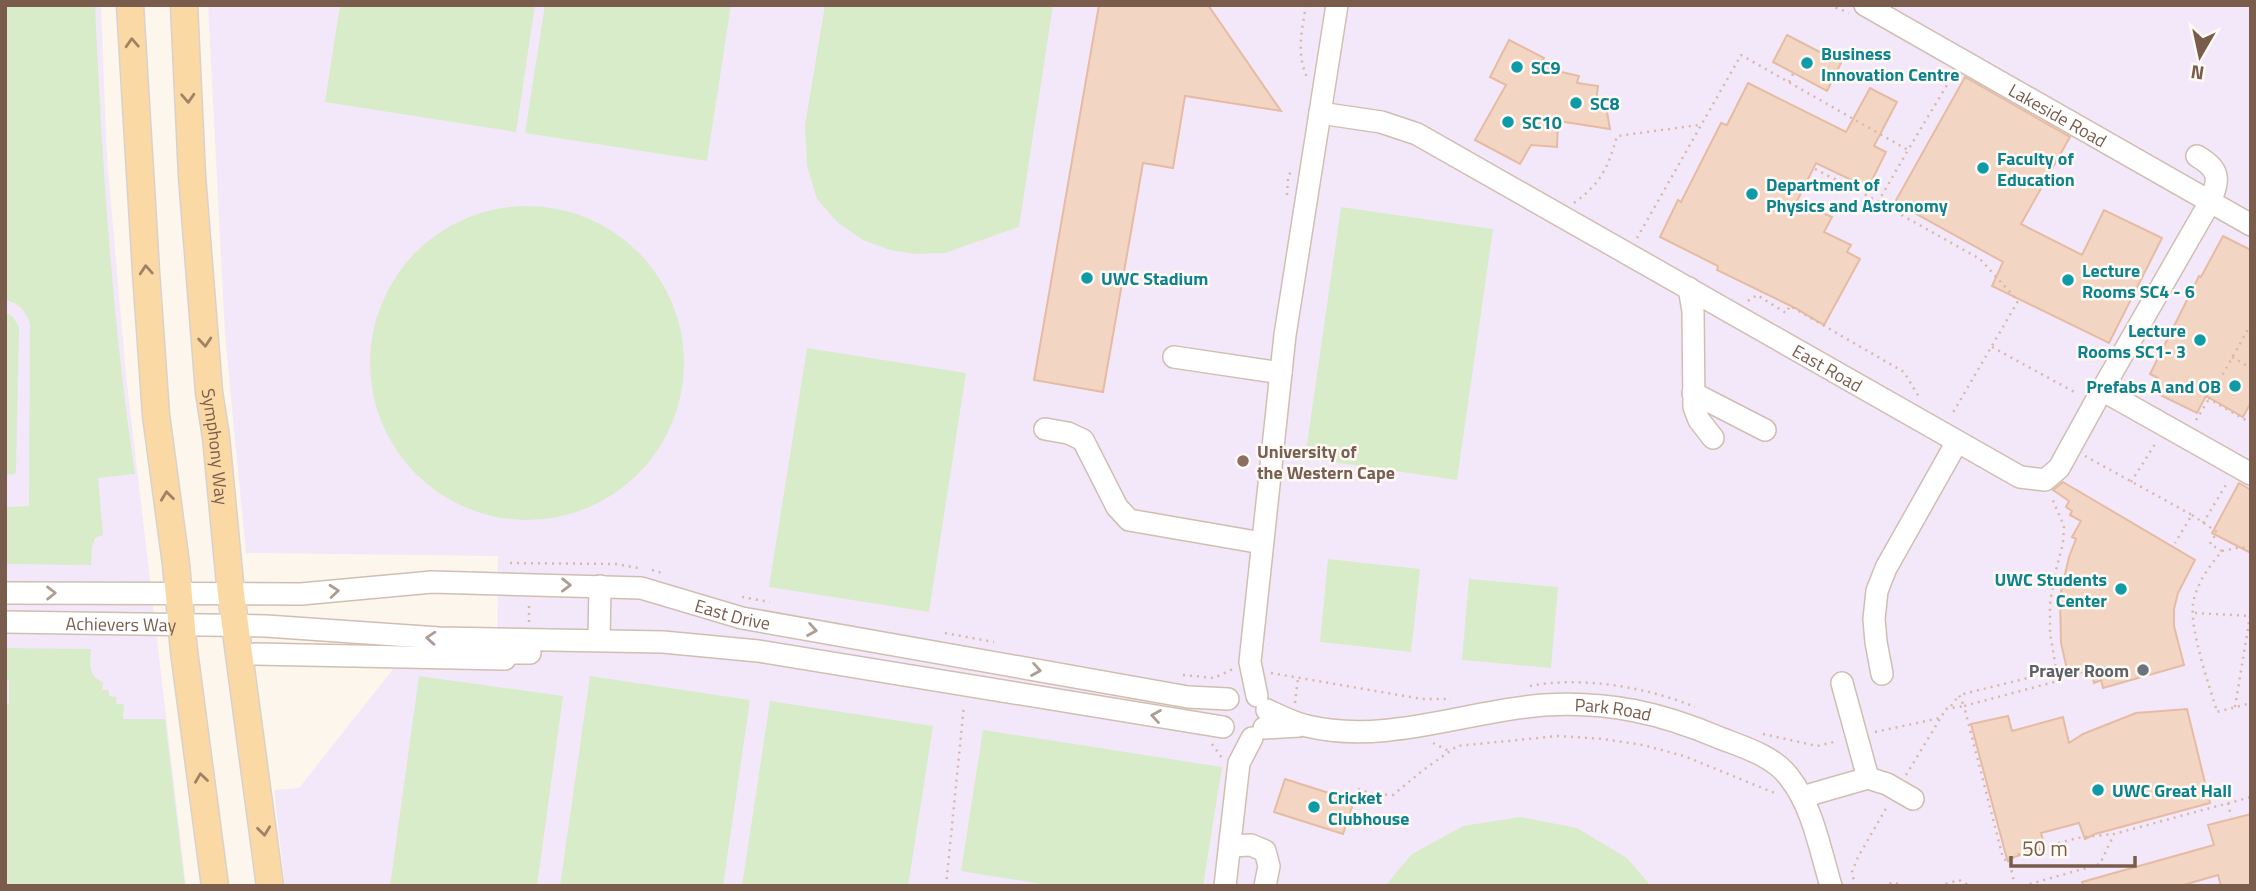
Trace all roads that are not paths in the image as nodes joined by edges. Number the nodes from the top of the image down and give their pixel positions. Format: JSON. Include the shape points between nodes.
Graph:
{"nodes":[{"id":1,"x":130,"y":5,"type":"edge"},
{"id":2,"x":184,"y":5,"type":"edge"},
{"id":3,"x":1337,"y":5,"type":"edge"},
{"id":4,"x":1865,"y":8,"type":"edge"},
{"id":5,"x":1320,"y":113,"type":"junction"},
{"id":6,"x":2197,"y":156,"type":"dead end"},
{"id":7,"x":2210,"y":202,"type":"junction"},
{"id":8,"x":2251,"y":225,"type":"edge"},
{"id":9,"x":1689,"y":288,"type":"junction"},
{"id":10,"x":1174,"y":357,"type":"dead end"},
{"id":11,"x":1281,"y":373,"type":"junction"},
{"id":12,"x":1694,"y":386,"type":"junction"},
{"id":13,"x":2092,"y":393,"type":"junction"},
{"id":14,"x":1732,"y":401,"type":"dead end"},
{"id":15,"x":1045,"y":429,"type":"dead end"},
{"id":16,"x":1765,"y":430,"type":"dead end"},
{"id":17,"x":1713,"y":438,"type":"dead end"},
{"id":18,"x":1957,"y":442,"type":"junction"},
{"id":19,"x":2241,"y":474,"type":"edge"},
{"id":20,"x":1262,"y":543,"type":"junction"},
{"id":21,"x":600,"y":586,"type":"junction"},
{"id":22,"x":5,"y":593,"type":"edge"},
{"id":23,"x":178,"y":594,"type":"junction"},
{"id":24,"x":231,"y":594,"type":"junction"},
{"id":25,"x":5,"y":622,"type":"edge"},
{"id":26,"x":235,"y":625,"type":"junction"},
{"id":27,"x":181,"y":626,"type":"junction"},
{"id":28,"x":599,"y":640,"type":"junction"},
{"id":29,"x":255,"y":654,"type":"dead end"},
{"id":30,"x":1249,"y":667,"type":"junction"},
{"id":31,"x":1882,"y":674,"type":"dead end"},
{"id":32,"x":1842,"y":683,"type":"dead end"},
{"id":33,"x":1231,"y":696,"type":"junction"},
{"id":34,"x":962,"y":698,"type":"road end"},
{"id":35,"x":1260,"y":718,"type":"junction"},
{"id":36,"x":1226,"y":731,"type":"junction"},
{"id":37,"x":1239,"y":763,"type":"junction"},
{"id":38,"x":1868,"y":778,"type":"junction"},
{"id":39,"x":1801,"y":797,"type":"junction"},
{"id":40,"x":1913,"y":799,"type":"dead end"},
{"id":41,"x":1230,"y":846,"type":"junction"},
{"id":42,"x":215,"y":886,"type":"edge"},
{"id":43,"x":271,"y":886,"type":"edge"},
{"id":44,"x":1225,"y":886,"type":"edge"},
{"id":45,"x":1265,"y":886,"type":"edge"},
{"id":46,"x":1831,"y":886,"type":"edge"}],
"edges":[{"from":23,"to":1,"type":"main road","one_way":true,"via":[[151,354]]},
{"from":2,"to":24,"type":"main road","name":"Symphony Way","one_way":true,"via":[[201,302]]},
{"from":3,"to":5,"type":"street"},
{"from":4,"to":7,"type":"street","name":"Lakeside Road"},
{"from":5,"to":9,"type":"street","name":"East Road","via":[[1381,122],[1417,134]]},
{"from":5,"to":11,"type":"street"},
{"from":6,"to":7,"type":"street","via":[[2212,165],[2217,175]]},
{"from":7,"to":8,"type":"street","name":"Lakeside Road"},
{"from":7,"to":13,"type":"street","name":"East Road"},
{"from":9,"to":12,"type":"street"},
{"from":9,"to":18,"type":"street","name":"East Road"},
{"from":10,"to":11,"type":"street"},
{"from":11,"to":20,"type":"street"},
{"from":12,"to":14,"type":"street"},
{"from":12,"to":16,"type":"street"},
{"from":12,"to":17,"type":"street","via":[[1696,414]]},
{"from":13,"to":18,"type":"street","name":"East Road","via":[[2060,468],[2045,480],[2020,477]]},
{"from":13,"to":19,"type":"street","via":[[2166,426]]},
{"from":15,"to":20,"type":"street","via":[[1083,440],[1117,507],[1129,520]]},
{"from":18,"to":31,"type":"street","via":[[1877,591],[1874,620]]},
{"from":20,"to":30,"type":"street"},
{"from":24,"to":21,"type":"street","name":"East Drive","one_way":true,"via":[[301,594],[432,583]]},
{"from":21,"to":28,"type":"street"},
{"from":21,"to":33,"type":"street","name":"East Drive","one_way":true,"via":[[641,588],[742,618],[1188,697]]},
{"from":22,"to":23,"type":"street","name":"Achievers Way","one_way":true},
{"from":23,"to":24,"type":"street","name":"Achievers Way"},
{"from":23,"to":27,"type":"main road"},
{"from":24,"to":26,"type":"main road","name":"Symphony Way"},
{"from":25,"to":27,"type":"street","name":"Achievers Way"},
{"from":26,"to":27,"type":"street","name":"Achievers Way"},
{"from":28,"to":26,"type":"street","name":"East Drive","one_way":true,"via":[[439,639]]},
{"from":26,"to":43,"type":"main road","name":"Symphony Way","one_way":true},
{"from":42,"to":27,"type":"main road","one_way":true},
{"from":36,"to":28,"type":"street","name":"East Drive","one_way":true,"via":[[758,651]]},
{"from":29,"to":34,"type":"street","via":[[505,659],[505,653],[683,654]]},
{"from":30,"to":33,"type":"street"},
{"from":30,"to":35,"type":"street"},
{"from":32,"to":38,"type":"street"},
{"from":33,"to":35,"type":"street","via":[[1242,692]]},
{"from":33,"to":36,"type":"street","via":[[1221,712]]},
{"from":35,"to":36,"type":"street","via":[[1242,739]]},
{"from":35,"to":37,"type":"street"},
{"from":35,"to":39,"type":"street","name":"Park Road","via":[[1363,732],[1541,706],[1627,708],[1752,751],[1788,775]]},
{"from":36,"to":37,"type":"street"},
{"from":37,"to":41,"type":"street"},
{"from":38,"to":39,"type":"street"},
{"from":38,"to":40,"type":"street"},
{"from":39,"to":46,"type":"street","name":"Park Road"},
{"from":41,"to":44,"type":"street"},
{"from":41,"to":45,"type":"street","via":[[1251,845],[1265,851],[1269,866]]}]}
